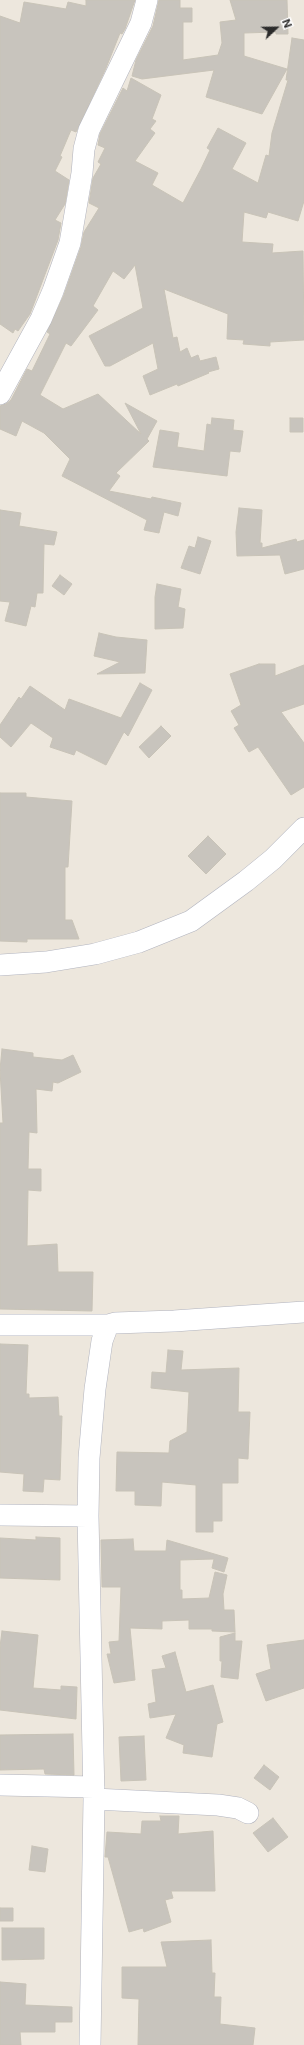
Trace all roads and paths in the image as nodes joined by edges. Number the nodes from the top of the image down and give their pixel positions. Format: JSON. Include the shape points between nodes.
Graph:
{"nodes":[{"id":1,"x":147,"y":0,"type":"edge"},
{"id":2,"x":0,"y":394,"type":"edge"},
{"id":3,"x":304,"y":828,"type":"edge"},
{"id":4,"x":0,"y":965,"type":"edge"},
{"id":5,"x":304,"y":1312,"type":"edge"},
{"id":6,"x":0,"y":1325,"type":"edge"},
{"id":7,"x":108,"y":1325,"type":"junction"},
{"id":8,"x":0,"y":1515,"type":"edge"},
{"id":9,"x":88,"y":1516,"type":"junction"},
{"id":10,"x":0,"y":1785,"type":"edge"},
{"id":11,"x":94,"y":1793,"type":"junction"},
{"id":12,"x":248,"y":1813,"type":"dead end"},
{"id":13,"x":90,"y":2045,"type":"edge"}],
"edges":[{"from":1,"to":2,"type":"street","via":[[138,29],[89,130],[70,243],[53,291],[41,319]]},
{"from":3,"to":4,"type":"street","via":[[273,859],[191,921],[139,942],[95,954],[46,962]]},
{"from":5,"to":7,"type":"street"},
{"from":6,"to":7,"type":"street"},
{"from":7,"to":9,"type":"street","via":[[102,1341],[95,1389],[89,1458]]},
{"from":8,"to":9,"type":"street"},
{"from":9,"to":11,"type":"street"},
{"from":10,"to":11,"type":"street"},
{"from":11,"to":12,"type":"street","via":[[218,1805],[238,1808]]},
{"from":11,"to":13,"type":"street"}]}
